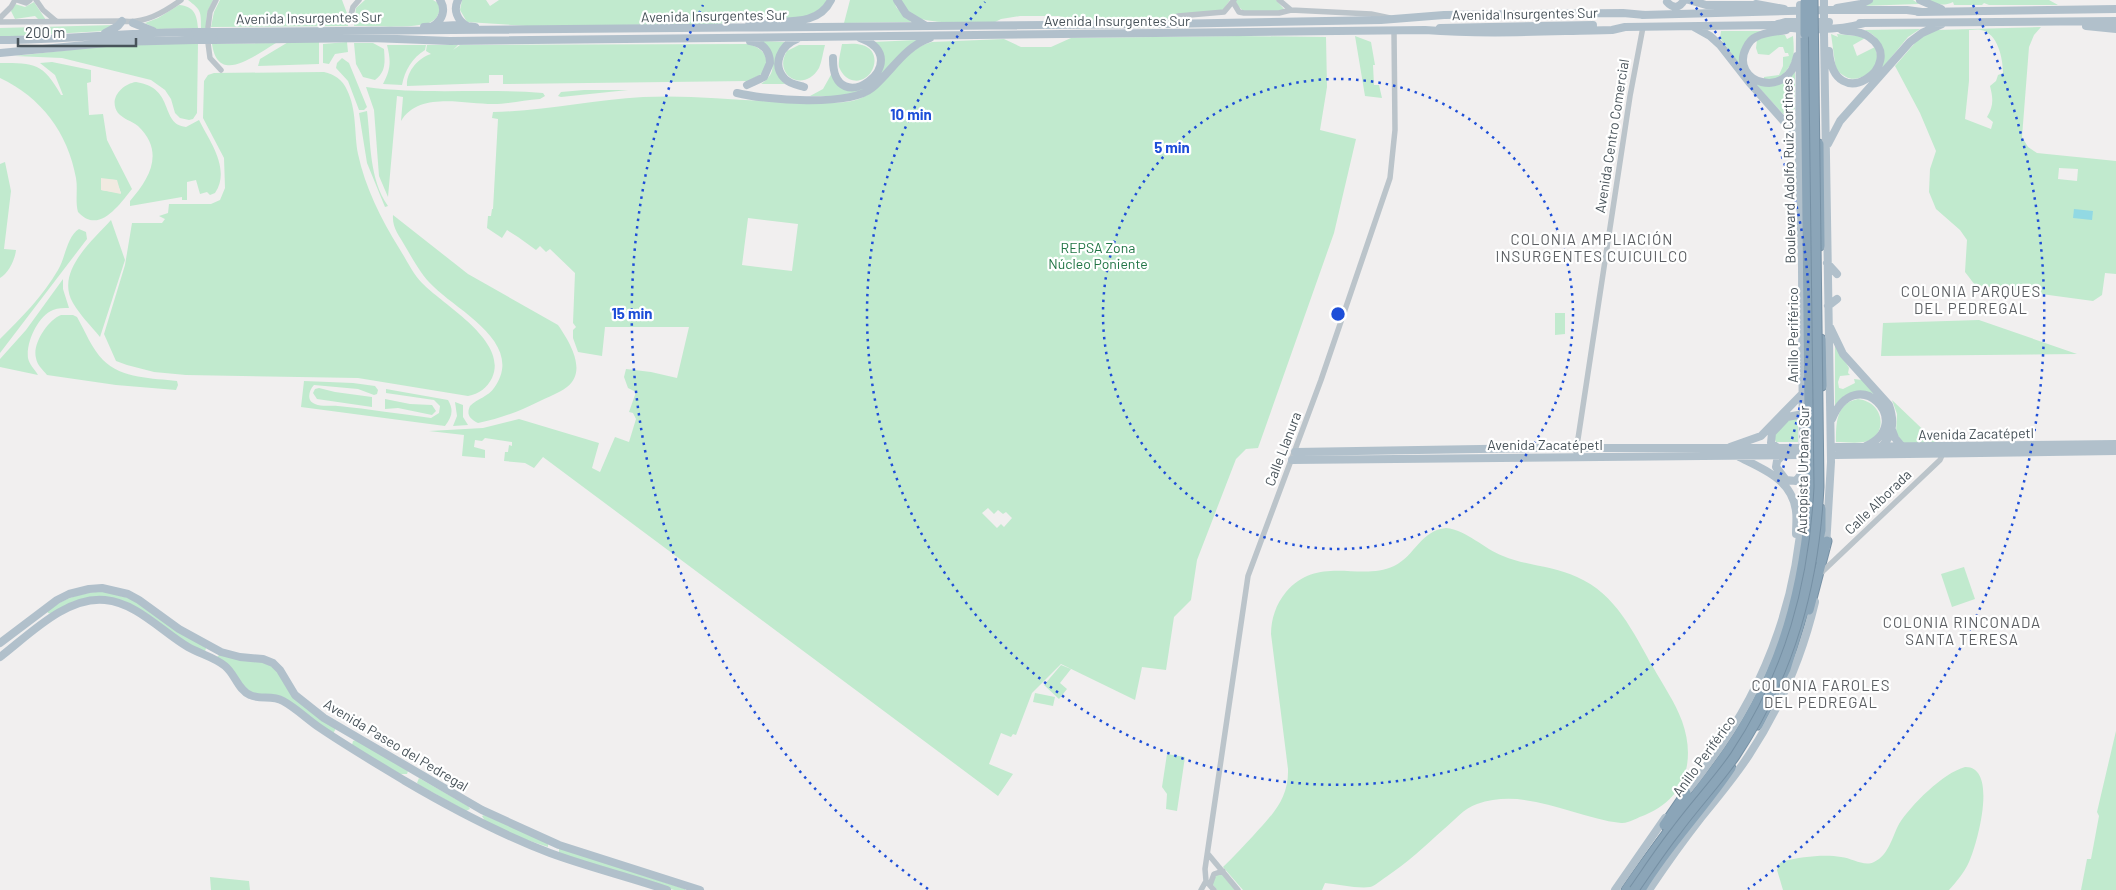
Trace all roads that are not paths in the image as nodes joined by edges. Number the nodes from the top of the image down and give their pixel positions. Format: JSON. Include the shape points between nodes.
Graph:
{"nodes":[{"id":1,"x":16,"y":0,"type":"edge"},
{"id":2,"x":30,"y":0,"type":"edge"},
{"id":3,"x":36,"y":0,"type":"edge"},
{"id":4,"x":181,"y":0,"type":"edge"},
{"id":5,"x":216,"y":0,"type":"edge"},
{"id":6,"x":359,"y":0,"type":"edge"},
{"id":7,"x":440,"y":0,"type":"edge"},
{"id":8,"x":458,"y":0,"type":"edge"},
{"id":9,"x":830,"y":0,"type":"edge"},
{"id":10,"x":896,"y":0,"type":"edge"},
{"id":11,"x":1279,"y":0,"type":"edge"},
{"id":12,"x":1684,"y":0,"type":"edge"},
{"id":13,"x":1689,"y":0,"type":"edge"},
{"id":14,"x":1706,"y":0,"type":"edge"},
{"id":15,"x":1752,"y":0,"type":"edge"},
{"id":16,"x":1869,"y":0,"type":"edge"},
{"id":17,"x":1920,"y":0,"type":"edge"},
{"id":18,"x":1234,"y":1,"type":"edge"},
{"id":19,"x":1667,"y":1,"type":"edge"},
{"id":20,"x":1811,"y":1,"type":"edge"},
{"id":21,"x":1699,"y":4,"type":"junction"},
{"id":22,"x":1759,"y":5,"type":"junction"},
{"id":23,"x":2116,"y":9,"type":"edge"},
{"id":24,"x":1291,"y":10,"type":"junction"},
{"id":25,"x":1828,"y":10,"type":"junction"},
{"id":26,"x":1793,"y":11,"type":"junction"},
{"id":27,"x":1950,"y":11,"type":"junction"},
{"id":28,"x":1922,"y":12,"type":"junction"},
{"id":29,"x":1779,"y":13,"type":"junction"},
{"id":30,"x":1679,"y":14,"type":"junction"},
{"id":31,"x":351,"y":15,"type":"dead end"},
{"id":32,"x":1656,"y":15,"type":"junction"},
{"id":33,"x":0,"y":18,"type":"edge"},
{"id":34,"x":1394,"y":18,"type":"junction"},
{"id":35,"x":122,"y":21,"type":"junction"},
{"id":36,"x":2116,"y":21,"type":"edge"},
{"id":37,"x":0,"y":22,"type":"edge"},
{"id":38,"x":58,"y":22,"type":"junction"},
{"id":39,"x":133,"y":23,"type":"junction"},
{"id":40,"x":1947,"y":23,"type":"junction"},
{"id":41,"x":2064,"y":23,"type":"junction"},
{"id":42,"x":1163,"y":24,"type":"junction"},
{"id":43,"x":1864,"y":24,"type":"junction"},
{"id":44,"x":1774,"y":25,"type":"junction"},
{"id":45,"x":433,"y":26,"type":"junction"},
{"id":46,"x":467,"y":26,"type":"junction"},
{"id":47,"x":927,"y":26,"type":"junction"},
{"id":48,"x":1692,"y":26,"type":"junction"},
{"id":49,"x":1644,"y":27,"type":"junction"},
{"id":50,"x":1833,"y":27,"type":"junction"},
{"id":51,"x":741,"y":28,"type":"junction"},
{"id":52,"x":1794,"y":28,"type":"junction"},
{"id":53,"x":2116,"y":29,"type":"edge"},
{"id":54,"x":398,"y":30,"type":"junction"},
{"id":55,"x":496,"y":30,"type":"junction"},
{"id":56,"x":1394,"y":31,"type":"junction"},
{"id":57,"x":155,"y":32,"type":"junction"},
{"id":58,"x":356,"y":34,"type":"junction"},
{"id":59,"x":1802,"y":34,"type":"junction"},
{"id":60,"x":1820,"y":34,"type":"junction"},
{"id":61,"x":101,"y":35,"type":"junction"},
{"id":62,"x":195,"y":36,"type":"junction"},
{"id":63,"x":211,"y":36,"type":"junction"},
{"id":64,"x":942,"y":36,"type":"junction"},
{"id":65,"x":731,"y":38,"type":"junction"},
{"id":66,"x":803,"y":38,"type":"junction"},
{"id":67,"x":858,"y":38,"type":"junction"},
{"id":68,"x":0,"y":40,"type":"edge"},
{"id":69,"x":2,"y":56,"type":"edge"},
{"id":70,"x":833,"y":58,"type":"dead end"},
{"id":71,"x":221,"y":70,"type":"dead end"},
{"id":72,"x":747,"y":85,"type":"dead end"},
{"id":73,"x":804,"y":87,"type":"dead end"},
{"id":74,"x":737,"y":93,"type":"dead end"},
{"id":75,"x":1805,"y":95,"type":"junction"},
{"id":76,"x":1826,"y":148,"type":"junction"},
{"id":77,"x":1800,"y":154,"type":"junction"},
{"id":78,"x":1800,"y":164,"type":"junction"},
{"id":79,"x":1820,"y":178,"type":"junction"},
{"id":80,"x":1826,"y":218,"type":"junction"},
{"id":81,"x":1827,"y":261,"type":"junction"},
{"id":82,"x":1837,"y":262,"type":"dead end"},
{"id":83,"x":1802,"y":267,"type":"junction"},
{"id":84,"x":1837,"y":274,"type":"dead end"},
{"id":85,"x":1838,"y":299,"type":"dead end"},
{"id":86,"x":1828,"y":306,"type":"junction"},
{"id":87,"x":1828,"y":322,"type":"junction"},
{"id":88,"x":1807,"y":343,"type":"junction"},
{"id":89,"x":1803,"y":393,"type":"junction"},
{"id":90,"x":1802,"y":419,"type":"junction"},
{"id":91,"x":1830,"y":424,"type":"junction"},
{"id":92,"x":1892,"y":430,"type":"junction"},
{"id":93,"x":2116,"y":444,"type":"edge"},
{"id":94,"x":1864,"y":447,"type":"junction"},
{"id":95,"x":1882,"y":447,"type":"junction"},
{"id":96,"x":1726,"y":449,"type":"junction"},
{"id":97,"x":1904,"y":450,"type":"junction"},
{"id":98,"x":1944,"y":450,"type":"junction"},
{"id":99,"x":2116,"y":451,"type":"edge"},
{"id":100,"x":1295,"y":452,"type":"junction"},
{"id":101,"x":1312,"y":452,"type":"junction"},
{"id":102,"x":1781,"y":452,"type":"junction"},
{"id":103,"x":1798,"y":452,"type":"dead end"},
{"id":104,"x":1576,"y":453,"type":"junction"},
{"id":105,"x":1874,"y":454,"type":"junction"},
{"id":106,"x":1366,"y":455,"type":"junction"},
{"id":107,"x":1738,"y":456,"type":"junction"},
{"id":108,"x":1292,"y":460,"type":"junction"},
{"id":109,"x":1312,"y":460,"type":"junction"},
{"id":110,"x":1803,"y":472,"type":"junction"},
{"id":111,"x":1827,"y":541,"type":"junction"},
{"id":112,"x":1799,"y":552,"type":"junction"},
{"id":113,"x":1822,"y":572,"type":"junction"},
{"id":114,"x":1784,"y":617,"type":"junction"},
{"id":115,"x":0,"y":643,"type":"edge"},
{"id":116,"x":1792,"y":652,"type":"junction"},
{"id":117,"x":0,"y":657,"type":"edge"},
{"id":118,"x":1774,"y":665,"type":"junction"},
{"id":119,"x":1686,"y":793,"type":"junction"},
{"id":120,"x":1683,"y":841,"type":"junction"},
{"id":121,"x":1208,"y":854,"type":"junction"},
{"id":122,"x":1223,"y":872,"type":"junction"},
{"id":123,"x":1210,"y":885,"type":"edge"},
{"id":124,"x":667,"y":890,"type":"edge"},
{"id":125,"x":700,"y":890,"type":"edge"},
{"id":126,"x":1201,"y":890,"type":"edge"},
{"id":127,"x":1238,"y":890,"type":"edge"},
{"id":128,"x":1615,"y":890,"type":"edge"},
{"id":129,"x":1620,"y":890,"type":"edge"},
{"id":130,"x":1628,"y":890,"type":"edge"},
{"id":131,"x":1634,"y":890,"type":"edge"},
{"id":132,"x":1642,"y":890,"type":"edge"},
{"id":133,"x":1649,"y":890,"type":"edge"}],
"edges":[{"from":1,"to":2,"type":"street","via":[[23,3]]},
{"from":1,"to":33,"type":"street"},
{"from":3,"to":38,"type":"street"},
{"from":4,"to":39,"type":"street","via":[[156,16]]},
{"from":5,"to":63,"type":"street","via":[[210,12]]},
{"from":6,"to":31,"type":"street"},
{"from":7,"to":45,"type":"main road","via":[[442,15]]},
{"from":8,"to":46,"type":"main road","via":[[456,13]]},
{"from":9,"to":51,"type":"main road","via":[[823,11],[811,18],[758,23]]},
{"from":10,"to":47,"type":"main road","via":[[906,14]]},
{"from":11,"to":24,"type":"street"},
{"from":12,"to":19,"type":"main road","via":[[1676,7]]},
{"from":13,"to":21,"type":"main road"},
{"from":14,"to":21,"type":"main road"},
{"from":15,"to":22,"type":"main road"},
{"from":16,"to":25,"type":"main road"},
{"from":17,"to":27,"type":"main road","via":[[1934,8]]},
{"from":18,"to":24,"type":"street","via":[[1239,12],[1244,13]]},
{"from":18,"to":42,"type":"street","via":[[1224,12],[1178,16]]},
{"from":19,"to":32,"type":"main road"},
{"from":20,"to":59,"type":"highway","name":"Anillo Periférico","bridge":true},
{"from":20,"to":60,"type":"highway","name":"Anillo Periférico","bridge":true},
{"from":20,"to":130,"type":"highway","name":"Autopista Urbana Sur","bridge":true,"via":[[1809,87],[1815,482],[1813,525],[1805,577],[1786,646],[1743,733]]},
{"from":20,"to":131,"type":"highway","name":"Autopista Urbana Sur","bridge":true,"via":[[1819,487],[1812,563],[1791,646],[1762,711],[1734,757]]},
{"from":21,"to":22,"type":"main road"},
{"from":21,"to":30,"type":"main road"},
{"from":22,"to":26,"type":"main road"},
{"from":23,"to":27,"type":"main road","name":"Avenida Insurgentes Sur"},
{"from":24,"to":34,"type":"street"},
{"from":25,"to":26,"type":"main road","name":"Avenida Insurgentes Sur"},
{"from":25,"to":28,"type":"main road","name":"Avenida Insurgentes Sur"},
{"from":26,"to":29,"type":"main road","name":"Avenida Insurgentes Sur"},
{"from":27,"to":28,"type":"main road","name":"Avenida Insurgentes Sur"},
{"from":28,"to":29,"type":"main road","name":"Avenida Insurgentes Sur","via":[[1846,16]]},
{"from":29,"to":30,"type":"main road","name":"Avenida Insurgentes Sur"},
{"from":30,"to":32,"type":"main road","name":"Avenida Insurgentes Sur"},
{"from":32,"to":34,"type":"main road","name":"Avenida Insurgentes Sur","via":[[1563,13]]},
{"from":34,"to":42,"type":"main road","name":"Avenida Insurgentes Sur"},
{"from":35,"to":38,"type":"street"},
{"from":35,"to":39,"type":"street"},
{"from":35,"to":61,"type":"main road"},
{"from":36,"to":41,"type":"main road","name":"Avenida Insurgentes Sur"},
{"from":37,"to":38,"type":"street"},
{"from":39,"to":57,"type":"main road"},
{"from":40,"to":41,"type":"main road","name":"Avenida Insurgentes Sur"},
{"from":40,"to":43,"type":"main road","name":"Avenida Insurgentes Sur"},
{"from":40,"to":76,"type":"main road","via":[[1922,33],[1910,42],[1840,121]]},
{"from":41,"to":53,"type":"main road"},
{"from":42,"to":47,"type":"main road","name":"Avenida Insurgentes Sur"},
{"from":43,"to":44,"type":"main road","name":"Avenida Insurgentes Sur","via":[[1786,22]]},
{"from":43,"to":50,"type":"main road","name":"Avenida Insurgentes Sur"},
{"from":44,"to":48,"type":"main road","name":"Avenida Insurgentes Sur"},
{"from":44,"to":52,"type":"main road","name":"Avenida Insurgentes Sur"},
{"from":45,"to":46,"type":"main road"},
{"from":45,"to":54,"type":"main road"},
{"from":46,"to":55,"type":"main road"},
{"from":47,"to":51,"type":"main road","name":"Avenida Insurgentes Sur"},
{"from":48,"to":49,"type":"main road","name":"Avenida Insurgentes Sur"},
{"from":48,"to":77,"type":"main road","via":[[1720,45],[1784,120],[1796,138]]},
{"from":49,"to":56,"type":"main road","name":"Avenida Insurgentes Sur","via":[[1529,32]]},
{"from":49,"to":104,"type":"street","name":"Avenida Centro Comercial","via":[[1630,96]]},
{"from":50,"to":52,"type":"main road","name":"Avenida Insurgentes Sur"},
{"from":50,"to":60,"type":"main road","via":[[1866,35],[1876,44],[1880,61],[1868,79],[1851,83],[1837,76],[1831,64],[1828,43]]},
{"from":51,"to":55,"type":"main road","name":"Avenida Insurgentes Sur"},
{"from":52,"to":59,"type":"main road","via":[[1765,33],[1751,40],[1743,57],[1750,76],[1770,84],[1786,78],[1795,63]]},
{"from":54,"to":55,"type":"main road","name":"Avenida Insurgentes Sur"},
{"from":54,"to":58,"type":"main road","name":"Avenida Insurgentes Sur"},
{"from":56,"to":64,"type":"main road","name":"Avenida Insurgentes Sur"},
{"from":56,"to":100,"type":"street","name":"Calle Llanura","via":[[1395,130],[1390,178]]},
{"from":57,"to":61,"type":"main road","name":"Avenida Insurgentes Sur"},
{"from":57,"to":62,"type":"main road","name":"Avenida Insurgentes Sur"},
{"from":58,"to":63,"type":"main road","name":"Avenida Insurgentes Sur"},
{"from":58,"to":65,"type":"main road","name":"Avenida Insurgentes Sur","via":[[450,41]]},
{"from":59,"to":75,"type":"highway","name":"Anillo Periférico"},
{"from":59,"to":77,"type":"main road","name":"Boulevard Adolfo Ruiz Cortines"},
{"from":60,"to":76,"type":"main road"},
{"from":60,"to":79,"type":"highway","name":"Anillo Periférico"},
{"from":61,"to":68,"type":"main road","name":"Avenida Insurgentes Sur"},
{"from":62,"to":63,"type":"main road","name":"Avenida Insurgentes Sur","bridge":true},
{"from":62,"to":69,"type":"main road","name":"Avenida Insurgentes Sur"},
{"from":63,"to":71,"type":"street","via":[[210,58]]},
{"from":64,"to":67,"type":"main road","name":"Avenida Insurgentes Sur"},
{"from":64,"to":74,"type":"main road","via":[[913,46],[874,86],[854,97],[764,98]]},
{"from":65,"to":66,"type":"main road","name":"Avenida Insurgentes Sur"},
{"from":65,"to":72,"type":"main road","via":[[759,43],[769,56],[766,75]]},
{"from":66,"to":67,"type":"main road","name":"Avenida Insurgentes Sur"},
{"from":66,"to":73,"type":"main road","via":[[785,46],[779,64],[786,79]]},
{"from":67,"to":70,"type":"main road","via":[[871,44],[879,55],[878,70],[872,80],[858,87],[844,84],[834,73]]},
{"from":75,"to":78,"type":"highway"},
{"from":75,"to":88,"type":"highway","name":"Anillo Periférico"},
{"from":76,"to":80,"type":"main road"},
{"from":77,"to":78,"type":"main road","name":"Boulevard Adolfo Ruiz Cortines"},
{"from":78,"to":83,"type":"main road","name":"Boulevard Adolfo Ruiz Cortines"},
{"from":79,"to":80,"type":"highway"},
{"from":79,"to":116,"type":"highway","name":"Anillo Periférico","via":[[1821,530],[1806,605]]},
{"from":80,"to":81,"type":"main road"},
{"from":81,"to":82,"type":"main road"},
{"from":81,"to":84,"type":"main road"},
{"from":81,"to":86,"type":"main road"},
{"from":83,"to":88,"type":"highway"},
{"from":83,"to":89,"type":"main road","name":"Boulevard Adolfo Ruiz Cortines"},
{"from":85,"to":86,"type":"main road"},
{"from":86,"to":87,"type":"main road"},
{"from":87,"to":91,"type":"main road"},
{"from":87,"to":92,"type":"main road","via":[[1843,354],[1889,405],[1893,415]]},
{"from":88,"to":118,"type":"highway","name":"Anillo Periférico","via":[[1810,504],[1806,545],[1800,584]]},
{"from":89,"to":90,"type":"main road","name":"Boulevard Adolfo Ruiz Cortines"},
{"from":89,"to":96,"type":"main road","via":[[1762,436]]},
{"from":90,"to":102,"type":"main road","via":[[1798,415],[1789,416],[1772,433],[1771,443]]},
{"from":90,"to":110,"type":"main road","name":"Boulevard Adolfo Ruiz Cortines"},
{"from":91,"to":94,"type":"main road","via":[[1838,406],[1846,398],[1861,394],[1875,399],[1882,408],[1886,425],[1880,438]]},
{"from":91,"to":111,"type":"main road"},
{"from":92,"to":95,"type":"main road"},
{"from":92,"to":97,"type":"main road"},
{"from":93,"to":98,"type":"main road","name":"Avenida Zacatépetl"},
{"from":94,"to":95,"type":"main road","name":"Avenida Zacatépetl"},
{"from":94,"to":105,"type":"main road","name":"Avenida Zacatépetl","via":[[1836,451]]},
{"from":95,"to":97,"type":"main road","name":"Avenida Zacatépetl"},
{"from":95,"to":105,"type":"main road"},
{"from":96,"to":102,"type":"main road","name":"Avenida Zacatépetl"},
{"from":96,"to":104,"type":"main road","name":"Avenida Zacatépetl"},
{"from":97,"to":98,"type":"main road","name":"Avenida Zacatépetl"},
{"from":97,"to":105,"type":"main road","name":"Avenida Zacatépetl"},
{"from":98,"to":99,"type":"main road","name":"Avenida Zacatépetl"},
{"from":98,"to":113,"type":"street","name":"Calle Alborada","via":[[1900,499]]},
{"from":100,"to":101,"type":"main road","name":"Avenida Zacatépetl"},
{"from":100,"to":108,"type":"street","name":"Calle Llanura"},
{"from":101,"to":106,"type":"main road","name":"Avenida Zacatépetl"},
{"from":101,"to":109,"type":"main road"},
{"from":102,"to":103,"type":"main road","name":"Avenida Zacatépetl"},
{"from":102,"to":107,"type":"main road","name":"Avenida Zacatépetl"},
{"from":102,"to":110,"type":"main road","via":[[1776,467],[1785,479],[1796,481]]},
{"from":104,"to":106,"type":"main road","name":"Avenida Zacatépetl"},
{"from":104,"to":107,"type":"main road","name":"Avenida Zacatépetl"},
{"from":106,"to":109,"type":"main road","name":"Avenida Zacatépetl"},
{"from":107,"to":112,"type":"main road","via":[[1774,474],[1786,486],[1796,512]]},
{"from":108,"to":109,"type":"main road","name":"Avenida Zacatépetl"},
{"from":108,"to":121,"type":"street","name":"Calle Llanura","via":[[1248,576]]},
{"from":110,"to":112,"type":"main road","name":"Boulevard Adolfo Ruiz Cortines"},
{"from":111,"to":113,"type":"main road"},
{"from":111,"to":116,"type":"highway","via":[[1807,617]]},
{"from":112,"to":114,"type":"main road","name":"Boulevard Adolfo Ruiz Cortines"},
{"from":113,"to":120,"type":"main road","via":[[1800,655],[1780,702],[1746,760]]},
{"from":114,"to":118,"type":"highway"},
{"from":114,"to":119,"type":"main road","name":"Boulevard Adolfo Ruiz Cortines","via":[[1747,705]]},
{"from":115,"to":125,"type":"main road","name":"Avenida Paseo del Pedregal","via":[[69,594],[102,588],[128,594],[179,629],[221,652],[270,661],[280,670],[295,695],[324,718],[482,810],[559,845]]},
{"from":116,"to":132,"type":"highway","name":"Anillo Periférico","via":[[1768,708],[1749,741],[1707,802],[1656,866]]},
{"from":117,"to":124,"type":"main road","name":"Avenida Paseo del Pedregal","via":[[73,604],[96,599],[124,604],[175,639],[222,664],[247,694],[285,702],[406,782],[472,817],[552,853]]},
{"from":118,"to":130,"type":"highway","name":"Anillo Periférico","via":[[1761,694],[1724,756],[1669,828]]},
{"from":119,"to":128,"type":"main road","name":"Boulevard Adolfo Ruiz Cortines"},
{"from":119,"to":129,"type":"highway"},
{"from":120,"to":132,"type":"highway"},
{"from":120,"to":133,"type":"main road"},
{"from":121,"to":122,"type":"street"},
{"from":121,"to":123,"type":"street","name":"Calle Llanura","via":[[1205,868]]},
{"from":122,"to":123,"type":"street","via":[[1214,874]]},
{"from":122,"to":127,"type":"street"},
{"from":123,"to":126,"type":"street"}]}
